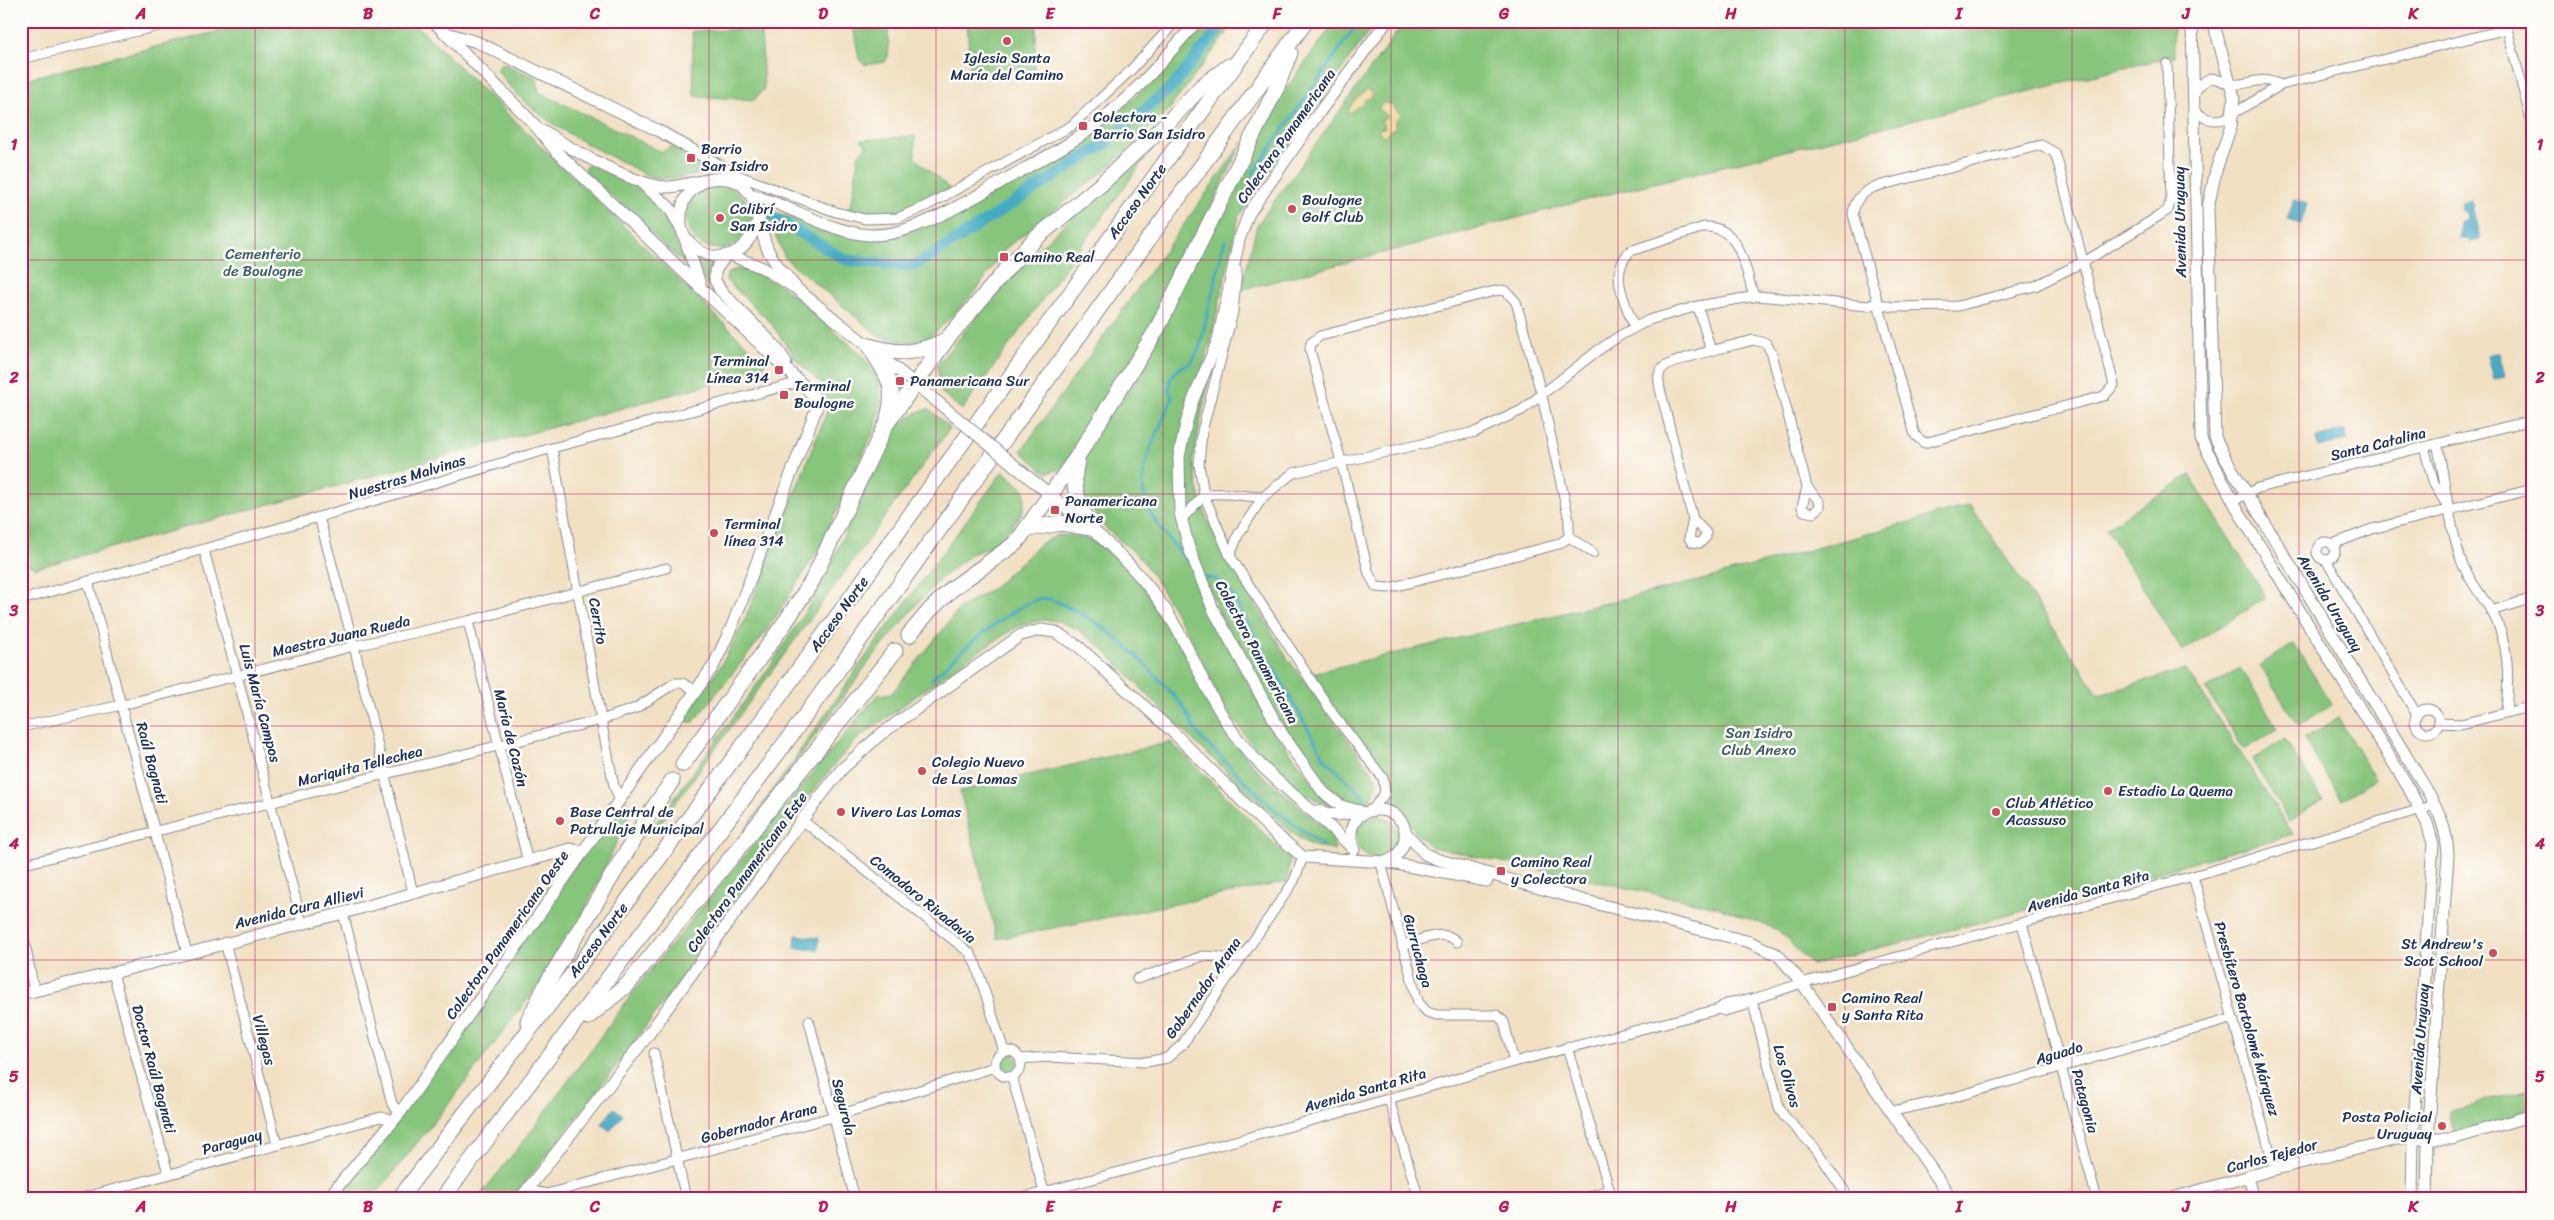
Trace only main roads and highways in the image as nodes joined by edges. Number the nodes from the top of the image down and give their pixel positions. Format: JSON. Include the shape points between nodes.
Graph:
{"nodes":[{"id":1,"x":1267,"y":21,"type":"edge"},
{"id":2,"x":1302,"y":27,"type":"edge"},
{"id":3,"x":1240,"y":58,"type":"junction"},
{"id":4,"x":947,"y":339,"type":"junction"},
{"id":5,"x":885,"y":426,"type":"junction"},
{"id":6,"x":1078,"y":457,"type":"junction"},
{"id":7,"x":1028,"y":529,"type":"junction"},
{"id":8,"x":909,"y":635,"type":"dead end"},
{"id":9,"x":895,"y":651,"type":"dead end"},
{"id":10,"x":683,"y":764,"type":"dead end"},
{"id":11,"x":672,"y":781,"type":"dead end"},
{"id":12,"x":567,"y":1034,"type":"junction"},
{"id":13,"x":514,"y":1052,"type":"junction"},
{"id":14,"x":399,"y":1199,"type":"edge"},
{"id":15,"x":442,"y":1199,"type":"edge"}],
"edges":[{"from":1,"to":3,"type":"highway","name":"Acceso Norte"},
{"from":2,"to":6,"type":"highway","via":[[1276,90],[1156,332]]},
{"from":2,"to":12,"type":"highway","via":[[789,738]]},
{"from":3,"to":4,"type":"highway","via":[[1202,86],[1099,186],[1036,238]]},
{"from":3,"to":13,"type":"highway","name":"Acceso Norte","via":[[763,720]]},
{"from":4,"to":5,"type":"highway"},
{"from":4,"to":5,"type":"highway","via":[[926,350],[908,352],[868,346],[892,388],[892,403]]},
{"from":5,"to":10,"type":"highway","via":[[812,581]]},
{"from":6,"to":7,"type":"highway"},
{"from":6,"to":7,"type":"highway","via":[[1073,475],[1074,490],[1092,528],[1062,523]]},
{"from":7,"to":8,"type":"highway","via":[[1007,552],[953,588]]},
{"from":9,"to":12,"type":"highway","via":[[628,984]]},
{"from":11,"to":13,"type":"highway","via":[[546,985]]},
{"from":12,"to":15,"type":"highway"},
{"from":13,"to":14,"type":"highway","name":"Acceso Norte"}]}
